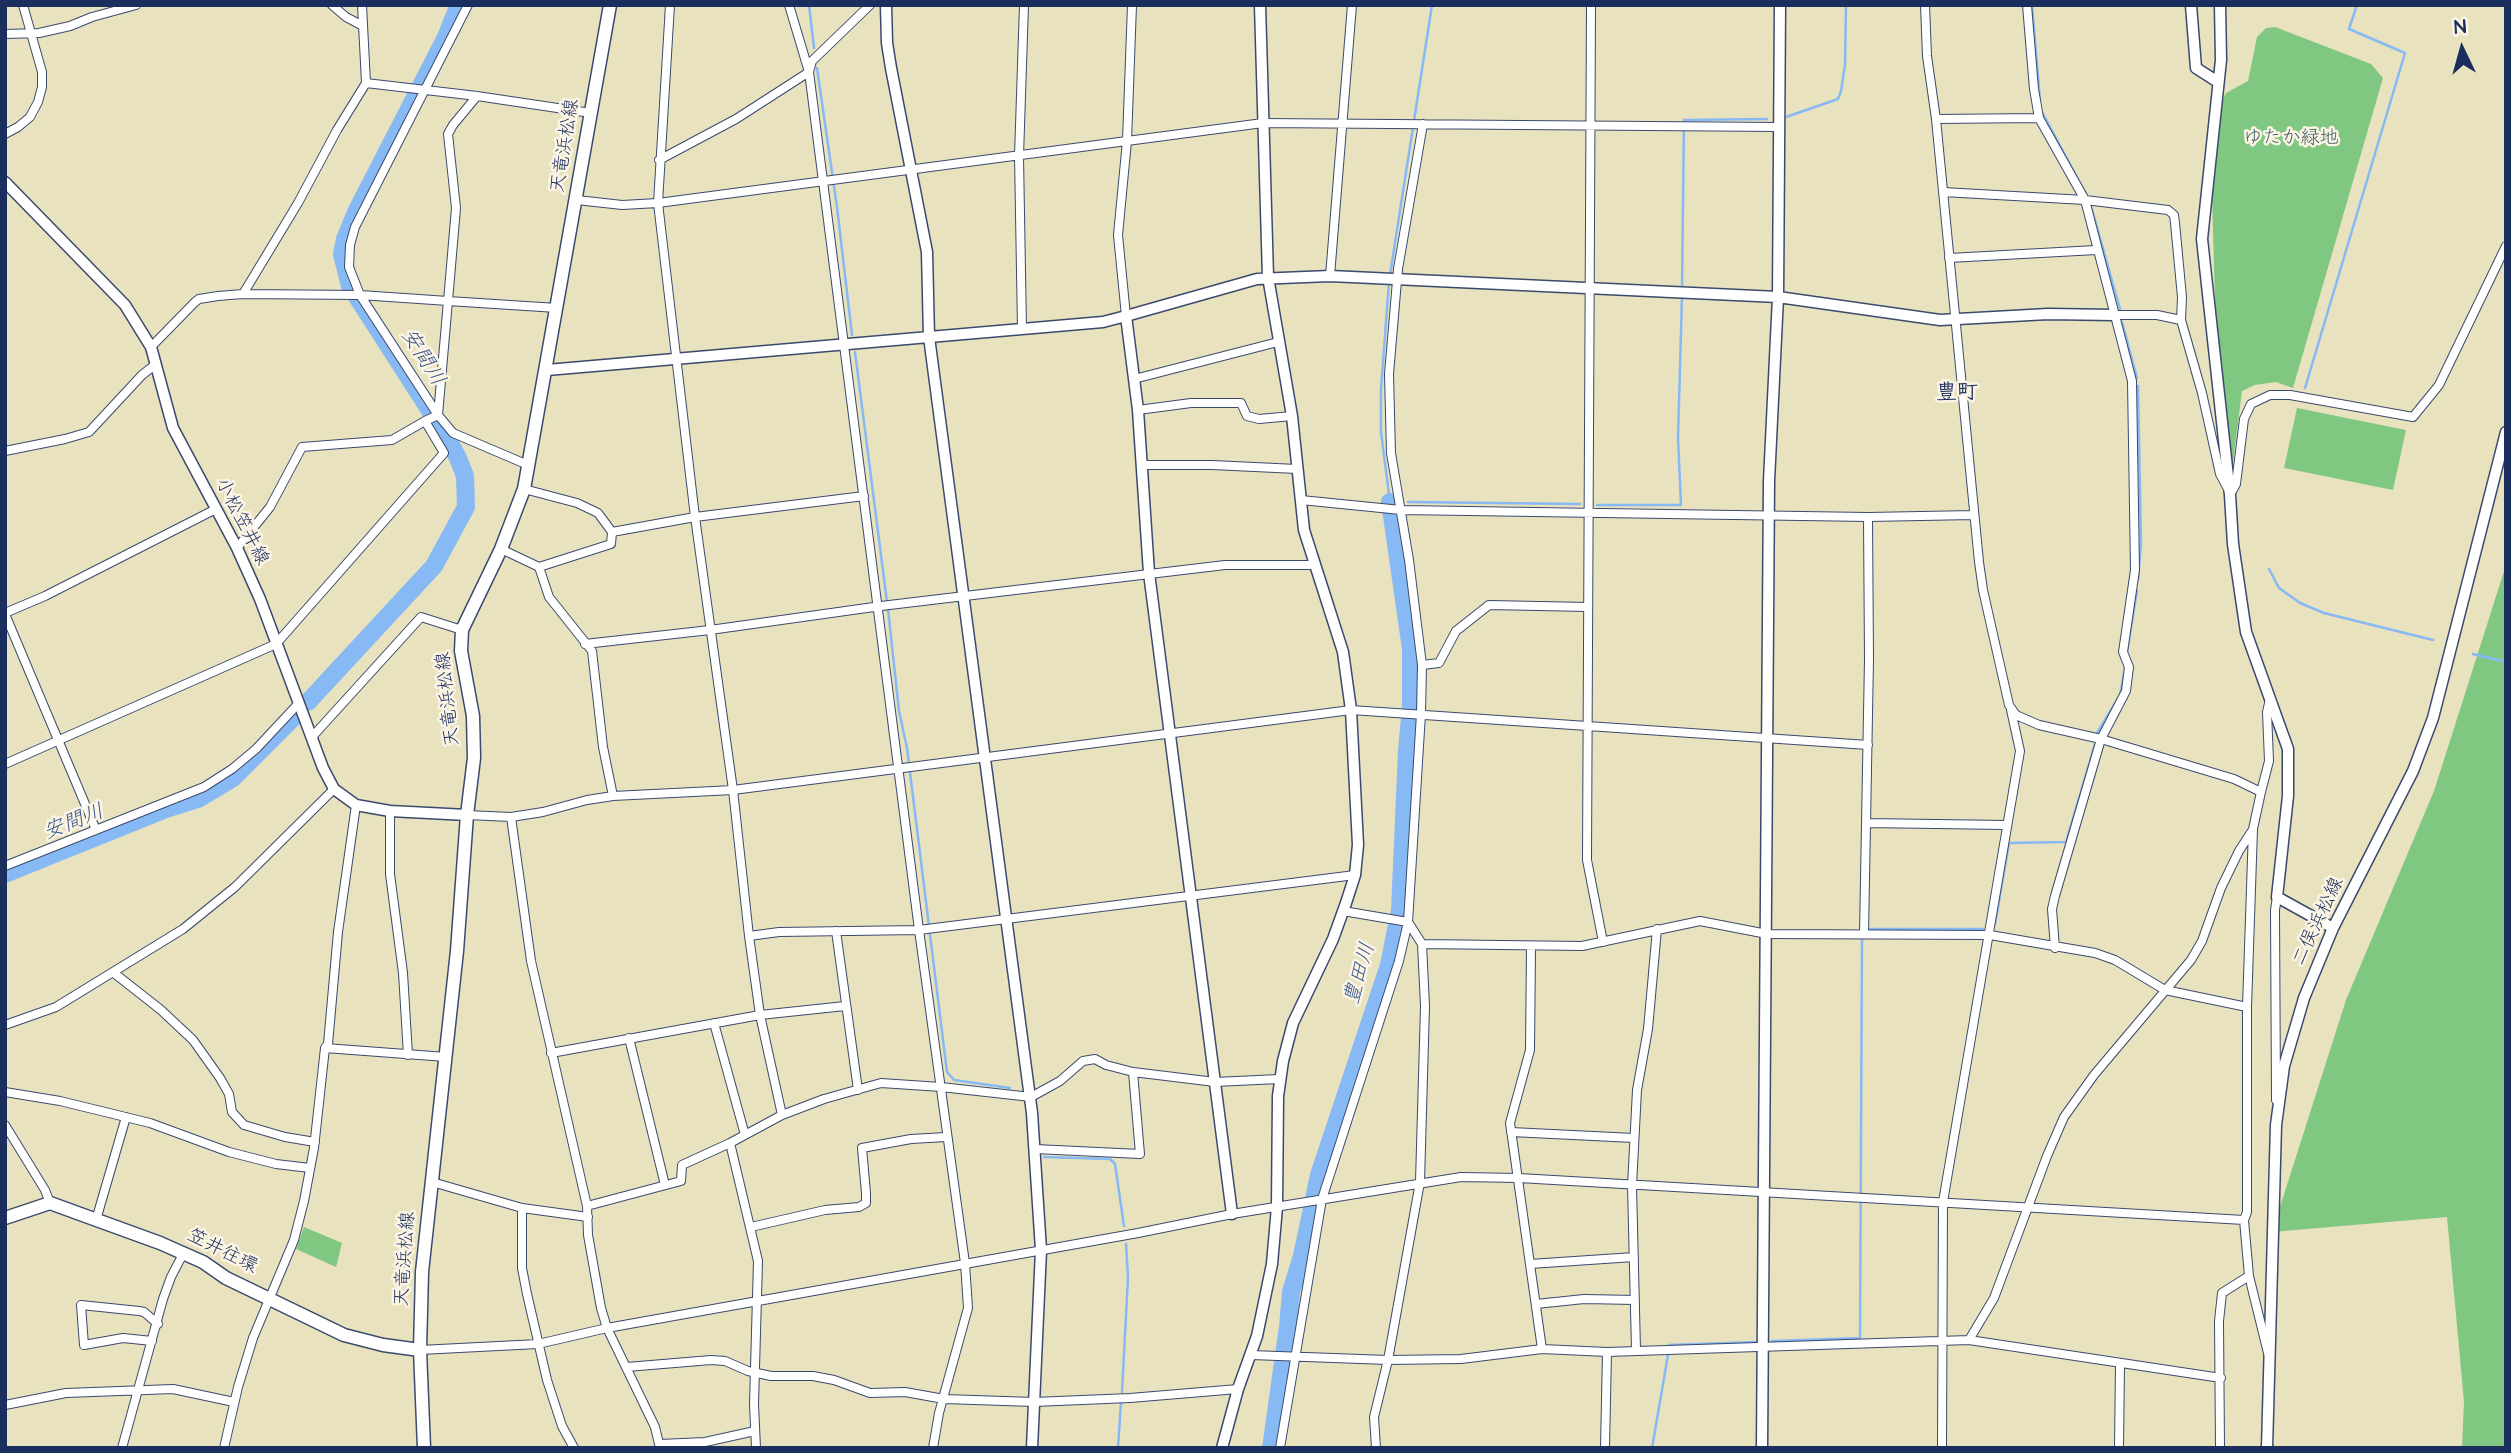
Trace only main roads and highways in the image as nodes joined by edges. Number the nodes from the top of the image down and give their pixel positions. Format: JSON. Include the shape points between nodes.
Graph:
{"nodes":[{"id":1,"x":610,"y":5,"type":"edge"},
{"id":2,"x":5,"y":1219,"type":"edge"},
{"id":3,"x":420,"y":1350,"type":"junction"},
{"id":4,"x":424,"y":1448,"type":"edge"}],
"edges":[{"from":1,"to":3,"type":"main road","name":"天竜浜松線","via":[[524,489],[462,630],[460,651],[473,716],[474,758],[422,1272]]},
{"from":2,"to":3,"type":"main road","name":"笠井往環","via":[[50,1203],[202,1262],[344,1335]]},
{"from":3,"to":4,"type":"main road","name":"天竜浜松線"}]}
